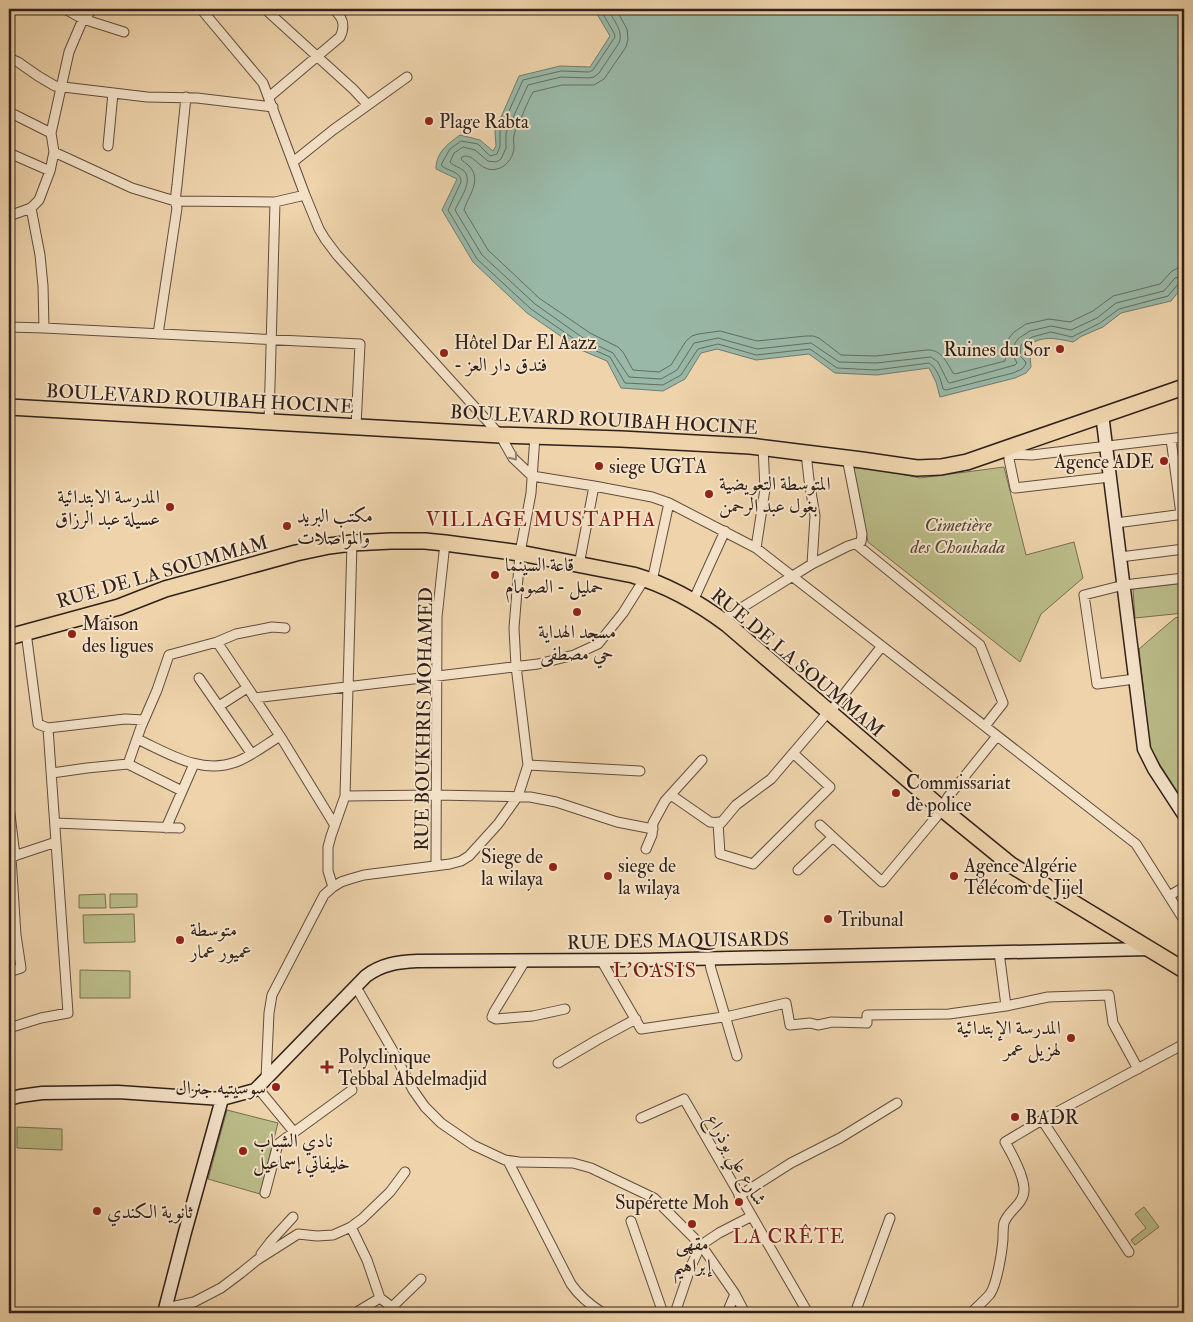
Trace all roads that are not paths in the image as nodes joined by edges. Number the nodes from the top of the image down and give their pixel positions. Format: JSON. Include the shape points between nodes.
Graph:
{"nodes":[{"id":1,"x":65,"y":9,"type":"edge"},
{"id":2,"x":93,"y":9,"type":"edge"},
{"id":3,"x":201,"y":9,"type":"edge"},
{"id":4,"x":266,"y":9,"type":"edge"},
{"id":5,"x":332,"y":9,"type":"edge"},
{"id":6,"x":83,"y":19,"type":"junction"},
{"id":7,"x":124,"y":32,"type":"dead end"},
{"id":8,"x":318,"y":56,"type":"junction"},
{"id":9,"x":9,"y":58,"type":"edge"},
{"id":10,"x":407,"y":77,"type":"dead end"},
{"id":11,"x":61,"y":86,"type":"junction"},
{"id":12,"x":113,"y":93,"type":"junction"},
{"id":13,"x":186,"y":97,"type":"junction"},
{"id":14,"x":269,"y":97,"type":"junction"},
{"id":15,"x":368,"y":105,"type":"junction"},
{"id":16,"x":273,"y":107,"type":"junction"},
{"id":17,"x":9,"y":112,"type":"edge"},
{"id":18,"x":51,"y":133,"type":"junction"},
{"id":19,"x":108,"y":146,"type":"dead end"},
{"id":20,"x":54,"y":152,"type":"junction"},
{"id":21,"x":9,"y":153,"type":"edge"},
{"id":22,"x":293,"y":162,"type":"junction"},
{"id":23,"x":50,"y":171,"type":"junction"},
{"id":24,"x":305,"y":195,"type":"junction"},
{"id":25,"x":175,"y":201,"type":"junction"},
{"id":26,"x":275,"y":202,"type":"junction"},
{"id":27,"x":31,"y":208,"type":"junction"},
{"id":28,"x":9,"y":216,"type":"edge"},
{"id":29,"x":9,"y":327,"type":"edge"},
{"id":30,"x":44,"y":328,"type":"junction"},
{"id":31,"x":158,"y":334,"type":"junction"},
{"id":32,"x":272,"y":340,"type":"junction"},
{"id":33,"x":1184,"y":387,"type":"edge"},
{"id":34,"x":9,"y":407,"type":"edge"},
{"id":35,"x":1102,"y":414,"type":"junction"},
{"id":36,"x":269,"y":421,"type":"junction"},
{"id":37,"x":356,"y":426,"type":"junction"},
{"id":38,"x":500,"y":435,"type":"junction"},
{"id":39,"x":535,"y":436,"type":"junction"},
{"id":40,"x":1184,"y":437,"type":"edge"},
{"id":41,"x":1172,"y":438,"type":"junction"},
{"id":42,"x":1106,"y":446,"type":"junction"},
{"id":43,"x":763,"y":447,"type":"junction"},
{"id":44,"x":1004,"y":452,"type":"junction"},
{"id":45,"x":806,"y":453,"type":"junction"},
{"id":46,"x":847,"y":458,"type":"junction"},
{"id":47,"x":532,"y":476,"type":"junction"},
{"id":48,"x":1110,"y":477,"type":"junction"},
{"id":49,"x":594,"y":486,"type":"junction"},
{"id":50,"x":669,"y":502,"type":"junction"},
{"id":51,"x":1183,"y":514,"type":"edge"},
{"id":52,"x":1116,"y":523,"type":"junction"},
{"id":53,"x":725,"y":531,"type":"junction"},
{"id":54,"x":352,"y":543,"type":"junction"},
{"id":55,"x":445,"y":543,"type":"junction"},
{"id":56,"x":856,"y":544,"type":"junction"},
{"id":57,"x":756,"y":548,"type":"junction"},
{"id":58,"x":1184,"y":549,"type":"edge"},
{"id":59,"x":520,"y":553,"type":"junction"},
{"id":60,"x":1120,"y":557,"type":"junction"},
{"id":61,"x":812,"y":564,"type":"junction"},
{"id":62,"x":579,"y":565,"type":"junction"},
{"id":63,"x":791,"y":576,"type":"junction"},
{"id":64,"x":1184,"y":578,"type":"edge"},
{"id":65,"x":648,"y":580,"type":"junction"},
{"id":66,"x":1124,"y":586,"type":"junction"},
{"id":67,"x":693,"y":601,"type":"junction"},
{"id":68,"x":722,"y":620,"type":"junction"},
{"id":69,"x":285,"y":628,"type":"dead end"},
{"id":70,"x":26,"y":632,"type":"junction"},
{"id":71,"x":9,"y":636,"type":"edge"},
{"id":72,"x":217,"y":642,"type":"junction"},
{"id":73,"x":882,"y":646,"type":"junction"},
{"id":74,"x":516,"y":666,"type":"junction"},
{"id":75,"x":437,"y":676,"type":"junction"},
{"id":76,"x":199,"y":678,"type":"dead end"},
{"id":77,"x":1135,"y":679,"type":"junction"},
{"id":78,"x":348,"y":686,"type":"junction"},
{"id":79,"x":247,"y":688,"type":"junction"},
{"id":80,"x":254,"y":698,"type":"junction"},
{"id":81,"x":219,"y":706,"type":"junction"},
{"id":82,"x":829,"y":712,"type":"junction"},
{"id":83,"x":144,"y":720,"type":"junction"},
{"id":84,"x":986,"y":726,"type":"junction"},
{"id":85,"x":48,"y":728,"type":"junction"},
{"id":86,"x":280,"y":736,"type":"junction"},
{"id":87,"x":997,"y":736,"type":"junction"},
{"id":88,"x":137,"y":739,"type":"junction"},
{"id":89,"x":251,"y":753,"type":"junction"},
{"id":90,"x":793,"y":753,"type":"junction"},
{"id":91,"x":702,"y":760,"type":"dead end"},
{"id":92,"x":128,"y":764,"type":"junction"},
{"id":93,"x":194,"y":764,"type":"junction"},
{"id":94,"x":528,"y":765,"type":"junction"},
{"id":95,"x":640,"y":771,"type":"dead end"},
{"id":96,"x":52,"y":773,"type":"junction"},
{"id":97,"x":182,"y":791,"type":"junction"},
{"id":98,"x":436,"y":795,"type":"junction"},
{"id":99,"x":671,"y":795,"type":"junction"},
{"id":100,"x":345,"y":796,"type":"junction"},
{"id":101,"x":518,"y":796,"type":"junction"},
{"id":102,"x":9,"y":806,"type":"edge"},
{"id":103,"x":941,"y":808,"type":"junction"},
{"id":104,"x":1184,"y":815,"type":"edge"},
{"id":105,"x":55,"y":822,"type":"junction"},
{"id":106,"x":718,"y":822,"type":"junction"},
{"id":107,"x":334,"y":824,"type":"junction"},
{"id":108,"x":820,"y":825,"type":"dead end"},
{"id":109,"x":166,"y":828,"type":"junction"},
{"id":110,"x":180,"y":828,"type":"dead end"},
{"id":111,"x":652,"y":829,"type":"junction"},
{"id":112,"x":833,"y":836,"type":"junction"},
{"id":113,"x":56,"y":842,"type":"junction"},
{"id":114,"x":646,"y":849,"type":"dead end"},
{"id":115,"x":12,"y":857,"type":"edge"},
{"id":116,"x":436,"y":866,"type":"junction"},
{"id":117,"x":798,"y":870,"type":"dead end"},
{"id":118,"x":333,"y":887,"type":"junction"},
{"id":119,"x":1184,"y":887,"type":"edge"},
{"id":120,"x":1169,"y":896,"type":"junction"},
{"id":121,"x":1184,"y":920,"type":"edge"},
{"id":122,"x":1149,"y":949,"type":"junction"},
{"id":123,"x":999,"y":952,"type":"junction"},
{"id":124,"x":709,"y":958,"type":"junction"},
{"id":125,"x":601,"y":960,"type":"junction"},
{"id":126,"x":525,"y":961,"type":"junction"},
{"id":127,"x":1184,"y":970,"type":"edge"},
{"id":128,"x":9,"y":972,"type":"edge"},
{"id":129,"x":356,"y":987,"type":"junction"},
{"id":130,"x":1006,"y":1006,"type":"junction"},
{"id":131,"x":565,"y":1009,"type":"dead end"},
{"id":132,"x":725,"y":1016,"type":"junction"},
{"id":133,"x":636,"y":1020,"type":"junction"},
{"id":134,"x":9,"y":1028,"type":"edge"},
{"id":135,"x":1183,"y":1046,"type":"edge"},
{"id":136,"x":737,"y":1056,"type":"dead end"},
{"id":137,"x":558,"y":1063,"type":"dead end"},
{"id":138,"x":1138,"y":1069,"type":"junction"},
{"id":139,"x":262,"y":1083,"type":"junction"},
{"id":140,"x":352,"y":1090,"type":"dead end"},
{"id":141,"x":9,"y":1099,"type":"edge"},
{"id":142,"x":222,"y":1099,"type":"junction"},
{"id":143,"x":897,"y":1103,"type":"dead end"},
{"id":144,"x":641,"y":1118,"type":"dead end"},
{"id":145,"x":1042,"y":1120,"type":"junction"},
{"id":146,"x":294,"y":1132,"type":"junction"},
{"id":147,"x":508,"y":1161,"type":"junction"},
{"id":148,"x":405,"y":1172,"type":"dead end"},
{"id":149,"x":265,"y":1193,"type":"dead end"},
{"id":150,"x":739,"y":1196,"type":"junction"},
{"id":151,"x":752,"y":1216,"type":"junction"},
{"id":152,"x":293,"y":1217,"type":"dead end"},
{"id":153,"x":890,"y":1218,"type":"dead end"},
{"id":154,"x":631,"y":1221,"type":"dead end"},
{"id":155,"x":351,"y":1227,"type":"junction"},
{"id":156,"x":701,"y":1245,"type":"junction"},
{"id":157,"x":1129,"y":1252,"type":"dead end"},
{"id":158,"x":256,"y":1260,"type":"junction"},
{"id":159,"x":421,"y":1279,"type":"dead end"},
{"id":160,"x":735,"y":1294,"type":"junction"},
{"id":161,"x":380,"y":1298,"type":"junction"},
{"id":162,"x":165,"y":1311,"type":"edge"},
{"id":163,"x":355,"y":1313,"type":"edge"},
{"id":164,"x":602,"y":1313,"type":"edge"},
{"id":165,"x":663,"y":1313,"type":"edge"},
{"id":166,"x":676,"y":1313,"type":"edge"},
{"id":167,"x":727,"y":1313,"type":"edge"},
{"id":168,"x":745,"y":1313,"type":"edge"},
{"id":169,"x":808,"y":1313,"type":"edge"},
{"id":170,"x":855,"y":1313,"type":"edge"},
{"id":171,"x":970,"y":1313,"type":"edge"}],
"edges":[{"from":1,"to":6,"type":"street"},
{"from":2,"to":6,"type":"street"},
{"from":3,"to":14,"type":"street","via":[[263,84]]},
{"from":4,"to":8,"type":"street"},
{"from":5,"to":8,"type":"street","via":[[341,16],[343,30],[337,40]]},
{"from":6,"to":7,"type":"street"},
{"from":6,"to":11,"type":"street","via":[[69,52]]},
{"from":8,"to":14,"type":"street"},
{"from":8,"to":15,"type":"street"},
{"from":9,"to":11,"type":"street","via":[[55,86]]},
{"from":10,"to":15,"type":"street"},
{"from":11,"to":12,"type":"street"},
{"from":11,"to":18,"type":"street"},
{"from":12,"to":13,"type":"street"},
{"from":12,"to":19,"type":"street"},
{"from":13,"to":16,"type":"street"},
{"from":13,"to":25,"type":"street"},
{"from":14,"to":16,"type":"street"},
{"from":15,"to":22,"type":"street"},
{"from":16,"to":22,"type":"street"},
{"from":17,"to":18,"type":"street"},
{"from":18,"to":20,"type":"street"},
{"from":20,"to":23,"type":"street"},
{"from":20,"to":25,"type":"street","via":[[132,188]]},
{"from":21,"to":23,"type":"street"},
{"from":22,"to":24,"type":"street"},
{"from":23,"to":27,"type":"street","via":[[39,200]]},
{"from":24,"to":26,"type":"street"},
{"from":24,"to":38,"type":"street","via":[[319,229],[331,247]]},
{"from":25,"to":26,"type":"street"},
{"from":25,"to":31,"type":"street","via":[[177,208]]},
{"from":26,"to":32,"type":"street"},
{"from":27,"to":28,"type":"street"},
{"from":27,"to":30,"type":"street","via":[[40,255]]},
{"from":29,"to":30,"type":"street"},
{"from":30,"to":31,"type":"street"},
{"from":31,"to":32,"type":"street"},
{"from":32,"to":36,"type":"street"},
{"from":32,"to":37,"type":"street","via":[[360,344]]},
{"from":33,"to":35,"type":"main road","name":"BOULEVARD ROUIBAH HOCINE"},
{"from":34,"to":36,"type":"main road","name":"BOULEVARD ROUIBAH HOCINE"},
{"from":35,"to":42,"type":"main road"},
{"from":35,"to":44,"type":"main road","name":"BOULEVARD ROUIBAH HOCINE"},
{"from":36,"to":37,"type":"main road","name":"BOULEVARD ROUIBAH HOCINE"},
{"from":37,"to":38,"type":"main road","name":"BOULEVARD ROUIBAH HOCINE"},
{"from":38,"to":39,"type":"main road","name":"BOULEVARD ROUIBAH HOCINE"},
{"from":38,"to":47,"type":"street","one_way":true,"via":[[513,458]]},
{"from":39,"to":43,"type":"main road","name":"BOULEVARD ROUIBAH HOCINE"},
{"from":39,"to":47,"type":"street"},
{"from":40,"to":41,"type":"street"},
{"from":41,"to":42,"type":"street"},
{"from":41,"to":51,"type":"street"},
{"from":42,"to":44,"type":"street","via":[[1032,455]]},
{"from":42,"to":48,"type":"main road"},
{"from":43,"to":45,"type":"main road","name":"BOULEVARD ROUIBAH HOCINE"},
{"from":43,"to":57,"type":"street","via":[[765,489]]},
{"from":44,"to":46,"type":"main road","name":"BOULEVARD ROUIBAH HOCINE","via":[[941,467],[917,468]]},
{"from":44,"to":48,"type":"street","via":[[1009,459],[1015,488]]},
{"from":45,"to":46,"type":"main road","name":"BOULEVARD ROUIBAH HOCINE"},
{"from":45,"to":61,"type":"street","via":[[815,516]]},
{"from":46,"to":56,"type":"street","via":[[862,534],[861,541]]},
{"from":47,"to":49,"type":"street"},
{"from":47,"to":59,"type":"street"},
{"from":48,"to":52,"type":"main road"},
{"from":49,"to":50,"type":"street"},
{"from":49,"to":62,"type":"street"},
{"from":50,"to":53,"type":"street"},
{"from":50,"to":65,"type":"street"},
{"from":51,"to":52,"type":"street"},
{"from":52,"to":60,"type":"main road"},
{"from":53,"to":57,"type":"street"},
{"from":53,"to":67,"type":"street"},
{"from":54,"to":55,"type":"main road","name":"RUE DE LA SOUMMAM"},
{"from":54,"to":70,"type":"main road","name":"RUE DE LA SOUMMAM","via":[[296,553]]},
{"from":54,"to":78,"type":"street"},
{"from":55,"to":59,"type":"main road","name":"RUE DE LA SOUMMAM"},
{"from":55,"to":75,"type":"street","name":"RUE BOUKHRIS MOHAMED","via":[[437,617]]},
{"from":56,"to":61,"type":"street"},
{"from":56,"to":84,"type":"street","via":[[980,645],[1003,703]]},
{"from":57,"to":63,"type":"street"},
{"from":58,"to":60,"type":"street"},
{"from":59,"to":62,"type":"main road","name":"RUE DE LA SOUMMAM"},
{"from":59,"to":74,"type":"street","via":[[514,628]]},
{"from":60,"to":66,"type":"main road"},
{"from":61,"to":63,"type":"street"},
{"from":62,"to":65,"type":"main road","name":"RUE DE LA SOUMMAM"},
{"from":63,"to":68,"type":"street"},
{"from":63,"to":73,"type":"street"},
{"from":64,"to":66,"type":"street"},
{"from":65,"to":67,"type":"main road","name":"RUE DE LA SOUMMAM"},
{"from":65,"to":74,"type":"street","via":[[598,644],[568,657]]},
{"from":66,"to":77,"type":"main road"},
{"from":66,"to":77,"type":"street","via":[[1084,595],[1098,684]]},
{"from":67,"to":68,"type":"main road","name":"RUE DE LA SOUMMAM"},
{"from":68,"to":82,"type":"main road","name":"RUE DE LA SOUMMAM"},
{"from":69,"to":72,"type":"street","via":[[272,627],[236,634]]},
{"from":70,"to":71,"type":"main road","name":"RUE DE LA SOUMMAM"},
{"from":70,"to":85,"type":"street","via":[[38,724]]},
{"from":72,"to":79,"type":"street"},
{"from":72,"to":83,"type":"street","via":[[169,655]]},
{"from":73,"to":82,"type":"street"},
{"from":73,"to":84,"type":"street"},
{"from":74,"to":75,"type":"street"},
{"from":74,"to":94,"type":"street"},
{"from":75,"to":78,"type":"street"},
{"from":75,"to":98,"type":"street","name":"RUE BOUKHRIS MOHAMED"},
{"from":76,"to":81,"type":"street"},
{"from":77,"to":104,"type":"main road","via":[[1144,749]]},
{"from":78,"to":80,"type":"street"},
{"from":78,"to":100,"type":"street"},
{"from":79,"to":80,"type":"street"},
{"from":79,"to":81,"type":"street"},
{"from":80,"to":86,"type":"street"},
{"from":81,"to":89,"type":"street"},
{"from":82,"to":90,"type":"street"},
{"from":82,"to":103,"type":"main road","name":"RUE DE LA SOUMMAM"},
{"from":83,"to":85,"type":"street","via":[[125,719]]},
{"from":83,"to":88,"type":"street"},
{"from":84,"to":87,"type":"street"},
{"from":85,"to":96,"type":"street"},
{"from":86,"to":89,"type":"street"},
{"from":86,"to":107,"type":"street"},
{"from":87,"to":103,"type":"street"},
{"from":87,"to":120,"type":"street","via":[[1136,844]]},
{"from":88,"to":92,"type":"street"},
{"from":88,"to":93,"type":"street"},
{"from":89,"to":93,"type":"street","via":[[238,761],[219,766]]},
{"from":90,"to":106,"type":"street","via":[[770,779]]},
{"from":90,"to":106,"type":"street","via":[[830,787],[753,864],[720,854]]},
{"from":91,"to":99,"type":"street"},
{"from":92,"to":96,"type":"street"},
{"from":92,"to":97,"type":"street"},
{"from":93,"to":97,"type":"street"},
{"from":94,"to":95,"type":"street"},
{"from":94,"to":101,"type":"street"},
{"from":96,"to":105,"type":"street"},
{"from":97,"to":109,"type":"street"},
{"from":98,"to":100,"type":"street"},
{"from":98,"to":101,"type":"street"},
{"from":98,"to":116,"type":"street","name":"RUE BOUKHRIS MOHAMED"},
{"from":99,"to":106,"type":"street","via":[[710,822]]},
{"from":99,"to":111,"type":"street"},
{"from":100,"to":107,"type":"street"},
{"from":101,"to":111,"type":"street","via":[[556,802],[617,822]]},
{"from":101,"to":116,"type":"street","via":[[469,856],[456,863]]},
{"from":102,"to":115,"type":"street"},
{"from":103,"to":112,"type":"street","via":[[882,882]]},
{"from":103,"to":122,"type":"main road","name":"RUE DE LA SOUMMAM","via":[[1011,865]]},
{"from":105,"to":109,"type":"street"},
{"from":105,"to":113,"type":"street"},
{"from":107,"to":118,"type":"street","via":[[328,847],[328,871]]},
{"from":108,"to":112,"type":"street"},
{"from":109,"to":110,"type":"street"},
{"from":111,"to":114,"type":"street"},
{"from":112,"to":117,"type":"street"},
{"from":113,"to":115,"type":"street"},
{"from":113,"to":134,"type":"street","via":[[68,1013]]},
{"from":115,"to":128,"type":"street","via":[[21,968]]},
{"from":116,"to":118,"type":"street","via":[[364,875]]},
{"from":118,"to":139,"type":"street","via":[[324,895],[272,995]]},
{"from":119,"to":120,"type":"street"},
{"from":120,"to":121,"type":"street"},
{"from":122,"to":123,"type":"main road","name":"RUE DES MAQUISARDS"},
{"from":122,"to":127,"type":"main road","name":"RUE DE LA SOUMMAM"},
{"from":123,"to":124,"type":"main road","name":"RUE DES MAQUISARDS"},
{"from":123,"to":130,"type":"street"},
{"from":124,"to":125,"type":"main road","name":"RUE DES MAQUISARDS"},
{"from":124,"to":132,"type":"street"},
{"from":125,"to":126,"type":"main road","name":"RUE DES MAQUISARDS"},
{"from":125,"to":133,"type":"street"},
{"from":126,"to":129,"type":"main road","name":"RUE DES MAQUISARDS","via":[[396,963],[373,971]]},
{"from":126,"to":131,"type":"street","via":[[492,1017],[533,1016]]},
{"from":129,"to":139,"type":"main road","name":"RUE DES MAQUISARDS"},
{"from":129,"to":147,"type":"street","via":[[413,1090],[430,1114],[473,1145]]},
{"from":130,"to":132,"type":"street","via":[[949,1014],[867,1015],[867,1023],[818,1025],[790,1025],[786,1003]]},
{"from":130,"to":138,"type":"street","via":[[1048,997],[1109,996],[1113,1023]]},
{"from":132,"to":133,"type":"street","via":[[642,1029]]},
{"from":132,"to":136,"type":"street"},
{"from":133,"to":137,"type":"street"},
{"from":135,"to":138,"type":"street"},
{"from":138,"to":145,"type":"street"},
{"from":139,"to":142,"type":"main road","via":[[255,1090]]},
{"from":139,"to":146,"type":"street"},
{"from":140,"to":146,"type":"street"},
{"from":141,"to":142,"type":"main road","via":[[42,1093],[81,1092]]},
{"from":142,"to":162,"type":"main road"},
{"from":143,"to":150,"type":"street"},
{"from":144,"to":150,"type":"street","name":"شارع علي بوذراع","via":[[684,1099]]},
{"from":145,"to":157,"type":"street"},
{"from":145,"to":171,"type":"street","via":[[1005,1142],[1024,1184],[1023,1197],[1004,1223],[992,1290]]},
{"from":146,"to":149,"type":"street","via":[[278,1144]]},
{"from":147,"to":156,"type":"street","via":[[574,1163],[591,1168],[654,1198]]},
{"from":147,"to":164,"type":"street","via":[[571,1284],[578,1294]]},
{"from":148,"to":155,"type":"street","via":[[390,1192]]},
{"from":150,"to":151,"type":"street","name":"شارع علي بوذراع"},
{"from":151,"to":156,"type":"street"},
{"from":151,"to":169,"type":"street","name":"شارع علي بوذراع"},
{"from":152,"to":158,"type":"street"},
{"from":153,"to":170,"type":"street"},
{"from":154,"to":165,"type":"street"},
{"from":155,"to":158,"type":"street","via":[[333,1235],[298,1234]]},
{"from":155,"to":161,"type":"street"},
{"from":156,"to":160,"type":"street"},
{"from":156,"to":166,"type":"street","via":[[690,1266]]},
{"from":158,"to":162,"type":"street","via":[[221,1288],[194,1302]]},
{"from":159,"to":161,"type":"street","via":[[392,1307]]},
{"from":160,"to":167,"type":"street"},
{"from":160,"to":168,"type":"street"},
{"from":161,"to":163,"type":"street"}]}
